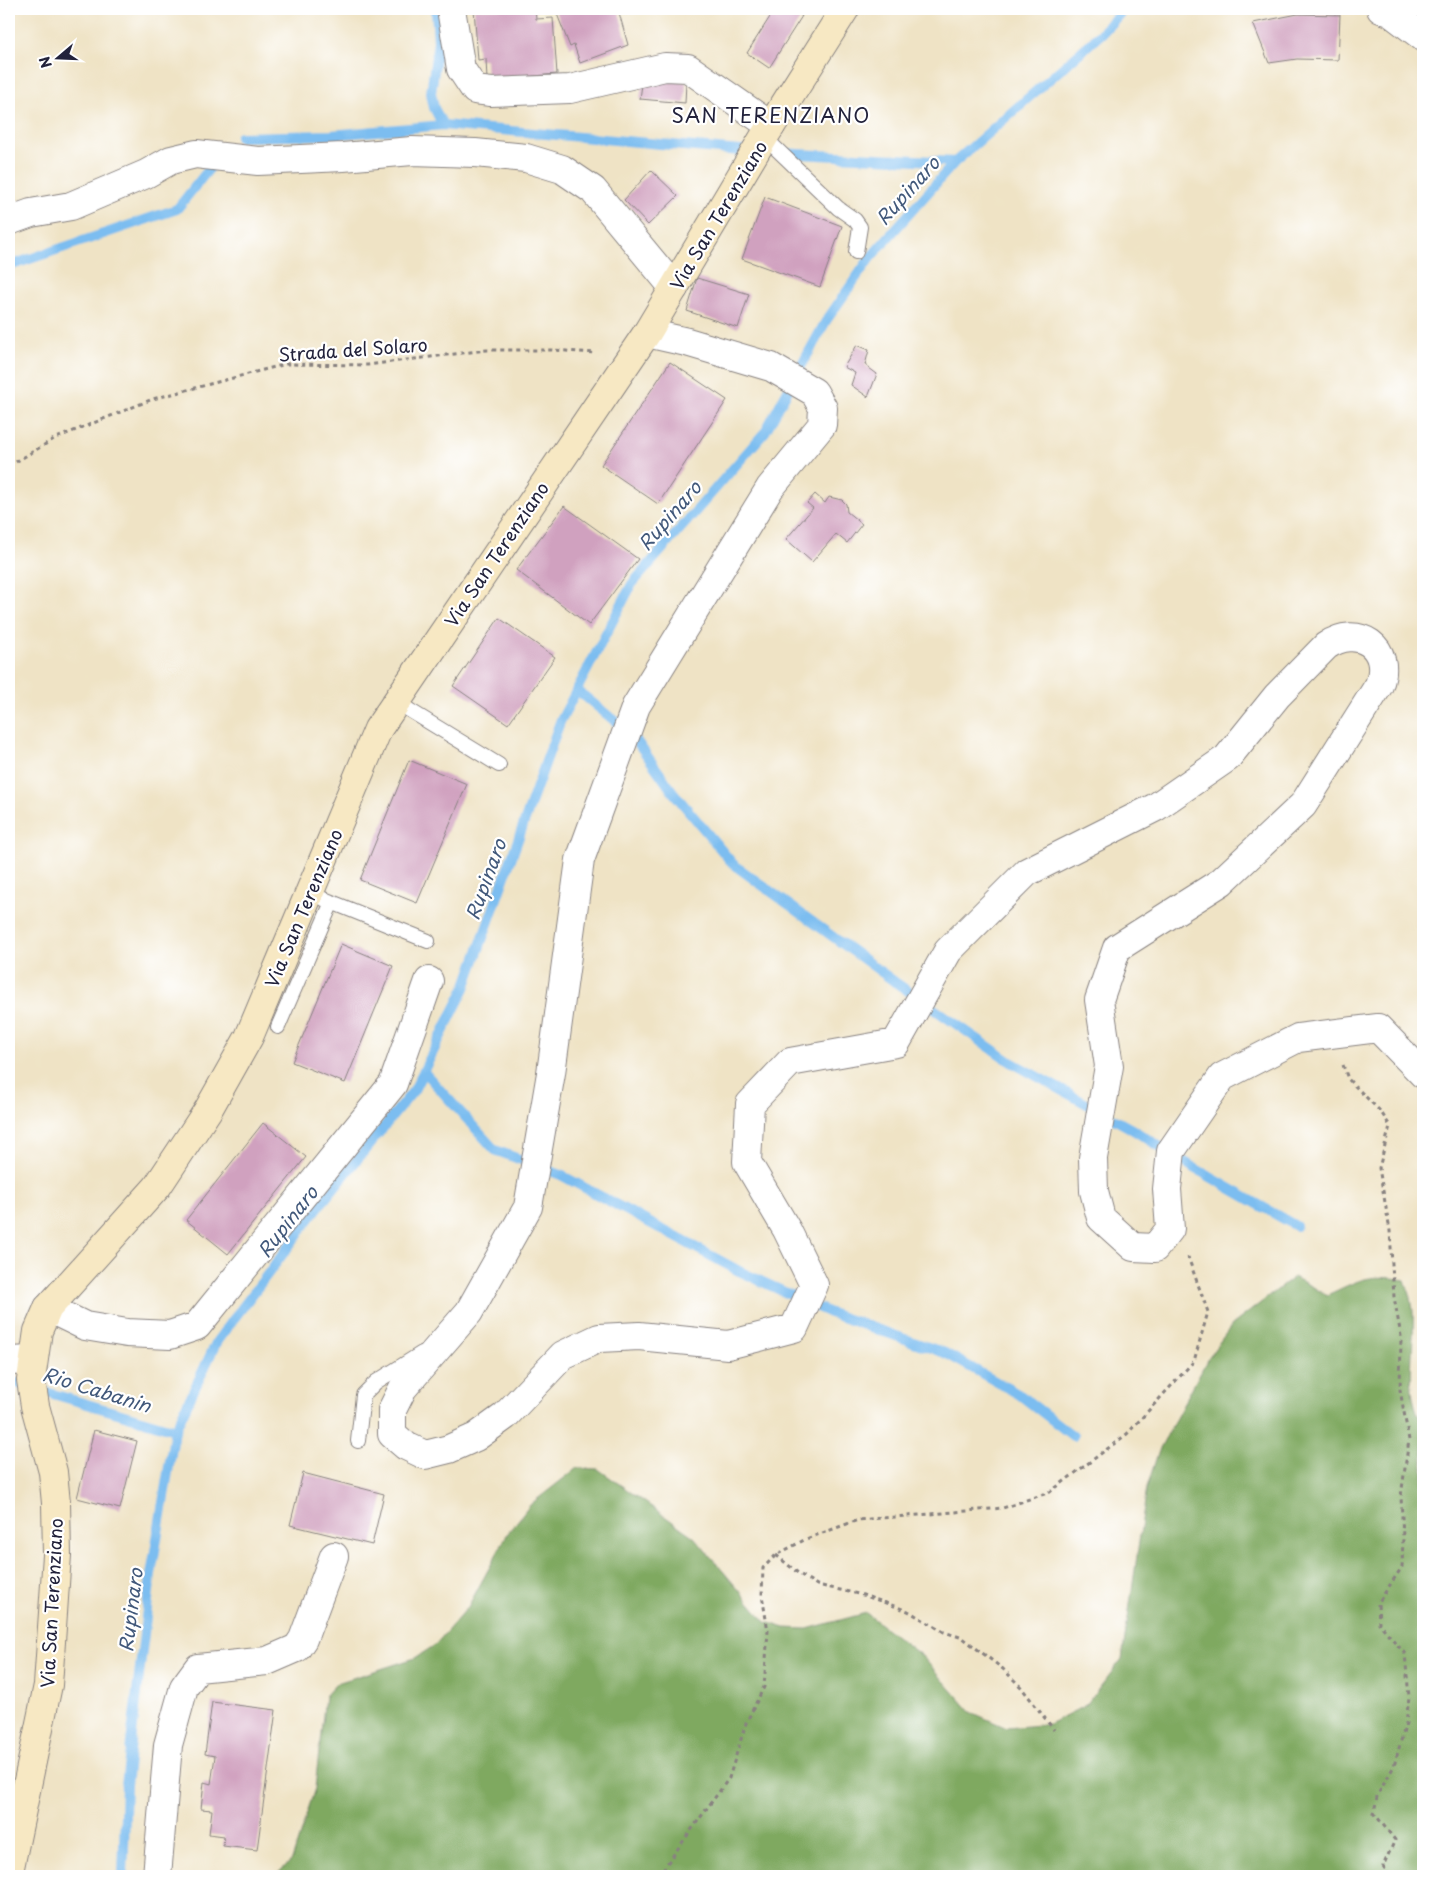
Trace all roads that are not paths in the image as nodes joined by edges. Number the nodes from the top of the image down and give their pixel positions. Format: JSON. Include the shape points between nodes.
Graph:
{"nodes":[{"id":1,"x":451,"y":9,"type":"edge"},
{"id":2,"x":845,"y":9,"type":"edge"},
{"id":3,"x":1381,"y":9,"type":"edge"},
{"id":4,"x":1423,"y":36,"type":"edge"},
{"id":5,"x":768,"y":132,"type":"junction"},
{"id":6,"x":9,"y":221,"type":"edge"},
{"id":7,"x":856,"y":252,"type":"dead end"},
{"id":8,"x":674,"y":288,"type":"junction"},
{"id":9,"x":647,"y":333,"type":"junction"},
{"id":10,"x":396,"y":702,"type":"junction"},
{"id":11,"x":499,"y":765,"type":"dead end"},
{"id":12,"x":321,"y":897,"type":"junction"},
{"id":13,"x":428,"y":941,"type":"dead end"},
{"id":14,"x":429,"y":981,"type":"dead end"},
{"id":15,"x":278,"y":1027,"type":"dead end"},
{"id":16,"x":1423,"y":1074,"type":"edge"},
{"id":17,"x":48,"y":1308,"type":"junction"},
{"id":18,"x":445,"y":1341,"type":"junction"},
{"id":19,"x":21,"y":1361,"type":"edge"},
{"id":20,"x":358,"y":1441,"type":"dead end"},
{"id":21,"x":334,"y":1556,"type":"dead end"},
{"id":22,"x":9,"y":1872,"type":"edge"},
{"id":23,"x":157,"y":1876,"type":"edge"}],
"edges":[{"from":1,"to":5,"type":"street","via":[[461,69],[475,90],[570,89],[665,67],[688,68]]},
{"from":2,"to":5,"type":"street","name":"Via San Terenziano"},
{"from":3,"to":4,"type":"street"},
{"from":5,"to":7,"type":"lane","via":[[838,208],[855,220],[860,227]]},
{"from":5,"to":8,"type":"street","name":"Via San Terenziano"},
{"from":6,"to":8,"type":"street","via":[[30,213],[71,206],[171,160],[196,154],[258,162],[412,151],[526,158],[562,168],[593,190]]},
{"from":8,"to":9,"type":"street","name":"Via San Terenziano"},
{"from":9,"to":10,"type":"street","name":"Via San Terenziano"},
{"from":9,"to":18,"type":"street","via":[[771,367],[814,392],[823,408],[822,424],[770,488],[636,706],[580,860],[551,1072],[528,1207],[469,1312]]},
{"from":10,"to":11,"type":"lane"},
{"from":10,"to":12,"type":"street","name":"Via San Terenziano","via":[[378,729]]},
{"from":12,"to":13,"type":"lane"},
{"from":12,"to":15,"type":"lane"},
{"from":12,"to":17,"type":"street","name":"Via San Terenziano","via":[[249,1038],[208,1110],[157,1187]]},
{"from":14,"to":17,"type":"street","via":[[393,1084],[197,1326],[170,1335],[127,1332],[85,1326]]},
{"from":16,"to":18,"type":"street","via":[[1378,1028],[1298,1038],[1222,1077],[1171,1151],[1167,1188],[1170,1229],[1154,1248],[1133,1247],[1101,1218],[1094,1191],[1093,1158],[1109,1066],[1099,1000],[1117,948],[1221,882],[1303,805],[1383,675],[1377,650],[1365,639],[1355,636],[1340,638],[1326,646],[1277,696],[1227,758],[1156,807],[1027,872],[948,951],[896,1043],[790,1062],[750,1104],[747,1162],[787,1230],[814,1285],[794,1328],[728,1345],[639,1336],[599,1338],[563,1355],[505,1416],[476,1437],[425,1456],[392,1434],[392,1410],[403,1388]]},
{"from":17,"to":19,"type":"street","name":"Via San Terenziano"},
{"from":18,"to":20,"type":"lane","via":[[376,1382],[363,1395]]},
{"from":19,"to":22,"type":"street","name":"Via San Terenziano","via":[[31,1380],[53,1472],[57,1556],[48,1684]]},
{"from":21,"to":23,"type":"street","via":[[297,1648],[266,1661],[198,1668],[184,1686],[168,1746]]}]}
